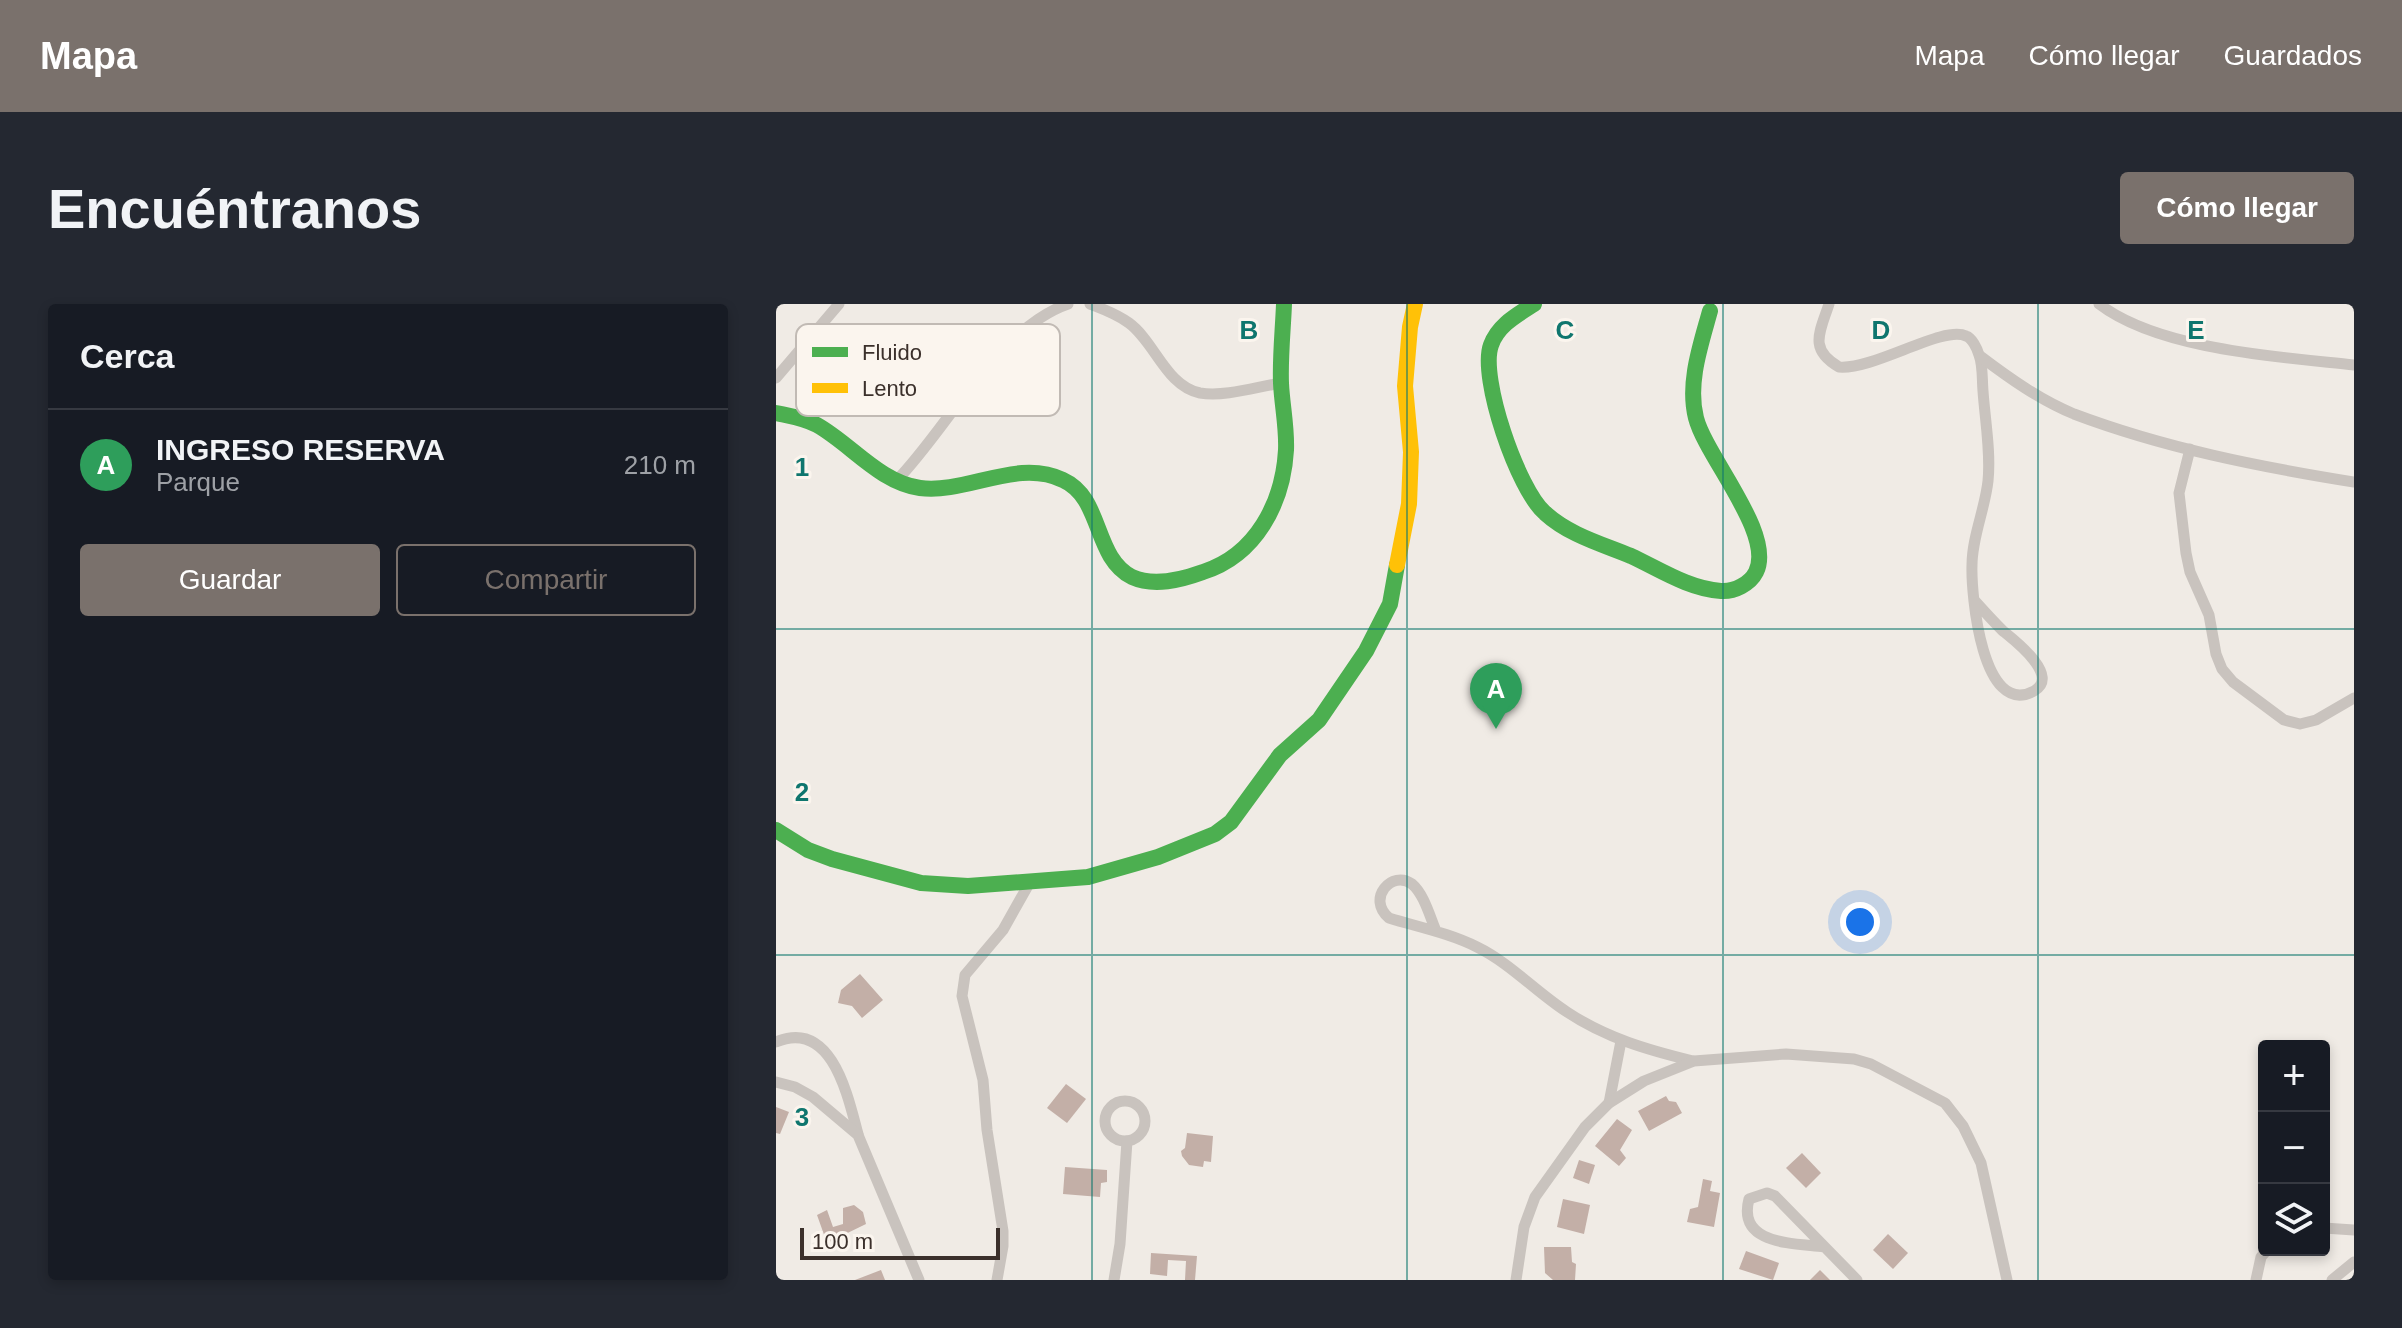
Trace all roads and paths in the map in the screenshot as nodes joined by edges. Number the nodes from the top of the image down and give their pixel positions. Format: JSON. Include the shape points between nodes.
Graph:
{"nodes":[{"id":1,"x":839,"y":304,"type":"edge"},
{"id":2,"x":1068,"y":304,"type":"edge"},
{"id":3,"x":1090,"y":304,"type":"edge"},
{"id":4,"x":1284,"y":304,"type":"edge"},
{"id":5,"x":1415,"y":304,"type":"edge"},
{"id":6,"x":1534,"y":304,"type":"edge"},
{"id":7,"x":1829,"y":304,"type":"edge"},
{"id":8,"x":2099,"y":304,"type":"edge"},
{"id":9,"x":1710,"y":311,"type":"dead end"},
{"id":10,"x":822,"y":324,"type":"edge"},
{"id":11,"x":1033,"y":324,"type":"edge"},
{"id":12,"x":796,"y":355,"type":"edge"},
{"id":13,"x":1980,"y":356,"type":"junction"},
{"id":14,"x":2354,"y":365,"type":"edge"},
{"id":15,"x":776,"y":378,"type":"edge"},
{"id":16,"x":1281,"y":383,"type":"junction"},
{"id":17,"x":776,"y":413,"type":"edge"},
{"id":18,"x":948,"y":416,"type":"edge"},
{"id":19,"x":2190,"y":449,"type":"junction"},
{"id":20,"x":897,"y":480,"type":"junction"},
{"id":21,"x":2354,"y":482,"type":"edge"},
{"id":22,"x":1974,"y":600,"type":"junction"},
{"id":23,"x":2354,"y":698,"type":"edge"},
{"id":24,"x":776,"y":830,"type":"edge"},
{"id":25,"x":1030,"y":882,"type":"junction"},
{"id":26,"x":1436,"y":931,"type":"junction"},
{"id":27,"x":1621,"y":1041,"type":"junction"},
{"id":28,"x":776,"y":1042,"type":"edge"},
{"id":29,"x":1694,"y":1061,"type":"junction"},
{"id":30,"x":776,"y":1082,"type":"edge"},
{"id":31,"x":1609,"y":1103,"type":"junction"},
{"id":32,"x":858,"y":1135,"type":"junction"},
{"id":33,"x":1127,"y":1141,"type":"dead end"},
{"id":34,"x":2330,"y":1228,"type":"edge"},
{"id":35,"x":2354,"y":1230,"type":"edge"},
{"id":36,"x":1824,"y":1247,"type":"junction"},
{"id":37,"x":2262,"y":1256,"type":"edge"},
{"id":38,"x":2354,"y":1262,"type":"edge"},
{"id":39,"x":919,"y":1280,"type":"edge"},
{"id":40,"x":997,"y":1280,"type":"edge"},
{"id":41,"x":1114,"y":1280,"type":"edge"},
{"id":42,"x":1516,"y":1280,"type":"edge"},
{"id":43,"x":1857,"y":1280,"type":"edge"},
{"id":44,"x":2007,"y":1280,"type":"edge"},
{"id":45,"x":2256,"y":1280,"type":"edge"},
{"id":46,"x":2332,"y":1280,"type":"edge"}],
"edges":[{"from":1,"to":10,"type":"street"},
{"from":2,"to":11,"type":"street"},
{"from":3,"to":16,"type":"street","via":[[1130,324],[1189,389],[1218,393]]},
{"from":4,"to":16,"type":"street"},
{"from":5,"to":25,"type":"street","via":[[1405,386],[1409,504],[1390,604],[1351,675],[1319,720],[1280,755],[1231,822],[1215,834],[1088,877]]},
{"from":6,"to":9,"type":"street","via":[[1498,331],[1488,345],[1488,360],[1509,454],[1536,504],[1569,530],[1722,591],[1745,584],[1761,560],[1738,498],[1696,419],[1693,381]]},
{"from":7,"to":13,"type":"street","via":[[1818,344],[1839,367],[1866,365],[1946,334],[1970,337]]},
{"from":8,"to":14,"type":"street","via":[[2173,337]]},
{"from":12,"to":15,"type":"street"},
{"from":13,"to":19,"type":"street","via":[[2073,413]]},
{"from":13,"to":22,"type":"street","via":[[1989,466],[1971,562]]},
{"from":16,"to":20,"type":"street","via":[[1286,448],[1280,488],[1250,545],[1204,573],[1157,582],[1127,574],[1104,545],[1087,502],[1065,480],[1008,476],[933,489]]},
{"from":17,"to":20,"type":"street","via":[[815,424]]},
{"from":18,"to":20,"type":"street"},
{"from":19,"to":21,"type":"street","via":[[2274,470]]},
{"from":19,"to":23,"type":"street","via":[[2179,493],[2186,553],[2222,669],[2284,720],[2300,724]]},
{"from":22,"to":22,"type":"street","via":[[1981,647],[2000,687],[2018,695],[2031,693],[2039,687],[2035,661]]},
{"from":24,"to":25,"type":"street","via":[[832,859],[921,883]]},
{"from":25,"to":40,"type":"street","via":[[962,986],[983,1080],[1003,1231]]},
{"from":26,"to":26,"type":"street","via":[[1381,912],[1383,888],[1401,880],[1411,883]]},
{"from":26,"to":27,"type":"street","via":[[1491,954],[1565,1011]]},
{"from":27,"to":29,"type":"street"},
{"from":27,"to":31,"type":"street"},
{"from":28,"to":32,"type":"street","via":[[798,1037],[818,1046],[834,1062]]},
{"from":29,"to":31,"type":"street","via":[[1644,1081]]},
{"from":29,"to":44,"type":"street","via":[[1786,1054],[1842,1057],[1871,1064],[1937,1097],[1955,1115],[1981,1163]]},
{"from":30,"to":32,"type":"street","via":[[813,1097]]},
{"from":31,"to":42,"type":"street","via":[[1585,1127],[1535,1197],[1521,1239]]},
{"from":32,"to":39,"type":"street"},
{"from":33,"to":41,"type":"street"},
{"from":34,"to":35,"type":"street"},
{"from":36,"to":36,"type":"street","via":[[1775,1196],[1749,1199],[1746,1210],[1756,1232],[1772,1240]]},
{"from":36,"to":43,"type":"street"},
{"from":37,"to":45,"type":"street"},
{"from":38,"to":46,"type":"street"}]}
